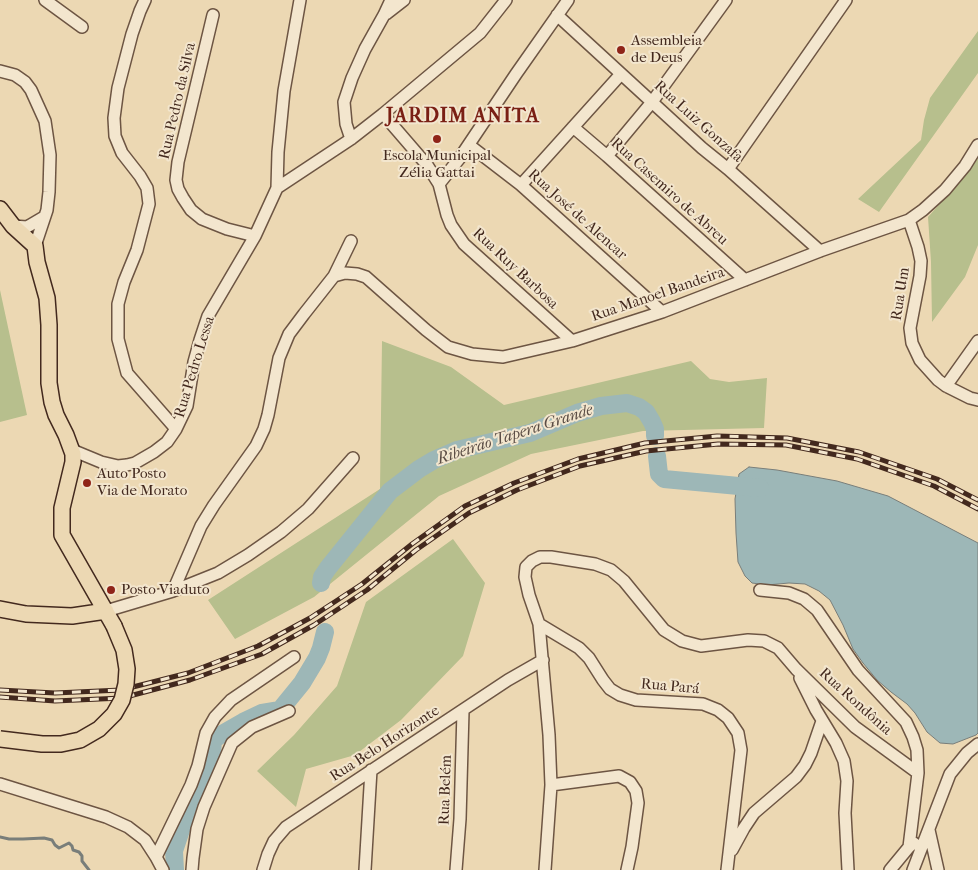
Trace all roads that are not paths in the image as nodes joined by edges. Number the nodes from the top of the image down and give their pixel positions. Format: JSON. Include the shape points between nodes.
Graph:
{"nodes":[{"id":1,"x":45,"y":0,"type":"edge"},
{"id":2,"x":146,"y":0,"type":"edge"},
{"id":3,"x":300,"y":0,"type":"edge"},
{"id":4,"x":391,"y":0,"type":"edge"},
{"id":5,"x":404,"y":0,"type":"edge"},
{"id":6,"x":506,"y":0,"type":"edge"},
{"id":7,"x":568,"y":0,"type":"edge"},
{"id":8,"x":726,"y":0,"type":"edge"},
{"id":9,"x":846,"y":0,"type":"edge"},
{"id":10,"x":213,"y":15,"type":"dead end"},
{"id":11,"x":384,"y":15,"type":"junction"},
{"id":12,"x":557,"y":15,"type":"junction"},
{"id":13,"x":82,"y":27,"type":"dead end"},
{"id":14,"x":0,"y":71,"type":"edge"},
{"id":15,"x":621,"y":74,"type":"junction"},
{"id":16,"x":652,"y":102,"type":"junction"},
{"id":17,"x":383,"y":114,"type":"junction"},
{"id":18,"x":572,"y":127,"type":"junction"},
{"id":19,"x":351,"y":139,"type":"junction"},
{"id":20,"x":469,"y":145,"type":"junction"},
{"id":21,"x":978,"y":145,"type":"edge"},
{"id":22,"x":607,"y":156,"type":"junction"},
{"id":23,"x":728,"y":169,"type":"junction"},
{"id":24,"x":438,"y":184,"type":"junction"},
{"id":25,"x":521,"y":185,"type":"junction"},
{"id":26,"x":277,"y":188,"type":"junction"},
{"id":27,"x":0,"y":209,"type":"edge"},
{"id":28,"x":44,"y":217,"type":"junction"},
{"id":29,"x":909,"y":220,"type":"junction"},
{"id":30,"x":13,"y":226,"type":"junction"},
{"id":31,"x":255,"y":236,"type":"junction"},
{"id":32,"x":351,"y":241,"type":"dead end"},
{"id":33,"x":35,"y":246,"type":"junction"},
{"id":34,"x":820,"y":251,"type":"junction"},
{"id":35,"x":334,"y":276,"type":"junction"},
{"id":36,"x":745,"y":280,"type":"junction"},
{"id":37,"x":662,"y":312,"type":"junction"},
{"id":38,"x":572,"y":341,"type":"junction"},
{"id":39,"x":978,"y":341,"type":"edge"},
{"id":40,"x":946,"y":386,"type":"junction"},
{"id":41,"x":978,"y":400,"type":"edge"},
{"id":42,"x":176,"y":429,"type":"junction"},
{"id":43,"x":72,"y":450,"type":"junction"},
{"id":44,"x":353,"y":458,"type":"dead end"},
{"id":45,"x":760,"y":590,"type":"dead end"},
{"id":46,"x":173,"y":592,"type":"junction"},
{"id":47,"x":0,"y":609,"type":"edge"},
{"id":48,"x":106,"y":612,"type":"junction"},
{"id":49,"x":539,"y":624,"type":"junction"},
{"id":50,"x":294,"y":657,"type":"dead end"},
{"id":51,"x":543,"y":660,"type":"junction"},
{"id":52,"x":796,"y":669,"type":"junction"},
{"id":53,"x":289,"y":711,"type":"dead end"},
{"id":54,"x":463,"y":711,"type":"junction"},
{"id":55,"x":822,"y":721,"type":"junction"},
{"id":56,"x":0,"y":739,"type":"edge"},
{"id":57,"x":978,"y":744,"type":"edge"},
{"id":58,"x":371,"y":770,"type":"junction"},
{"id":59,"x":918,"y":773,"type":"junction"},
{"id":60,"x":0,"y":784,"type":"edge"},
{"id":61,"x":550,"y":784,"type":"junction"},
{"id":62,"x":929,"y":830,"type":"junction"},
{"id":63,"x":909,"y":848,"type":"junction"},
{"id":64,"x":729,"y":856,"type":"junction"},
{"id":65,"x":156,"y":857,"type":"junction"},
{"id":66,"x":163,"y":870,"type":"edge"},
{"id":67,"x":192,"y":870,"type":"edge"},
{"id":68,"x":263,"y":870,"type":"edge"},
{"id":69,"x":365,"y":870,"type":"edge"},
{"id":70,"x":456,"y":870,"type":"edge"},
{"id":71,"x":545,"y":870,"type":"edge"},
{"id":72,"x":627,"y":870,"type":"edge"},
{"id":73,"x":727,"y":870,"type":"edge"},
{"id":74,"x":848,"y":870,"type":"edge"},
{"id":75,"x":890,"y":870,"type":"edge"},
{"id":76,"x":913,"y":870,"type":"edge"},
{"id":77,"x":938,"y":870,"type":"edge"}],
"edges":[{"from":1,"to":13,"type":"street"},
{"from":2,"to":42,"type":"street","via":[[132,34],[114,118],[115,136],[122,153],[147,188],[149,204],[118,304],[118,340],[126,373]]},
{"from":3,"to":26,"type":"street","name":"Rua Pedro Lessa","via":[[284,90]]},
{"from":4,"to":11,"type":"street"},
{"from":5,"to":11,"type":"street"},
{"from":6,"to":17,"type":"street","via":[[480,34]]},
{"from":7,"to":12,"type":"street"},
{"from":8,"to":16,"type":"street"},
{"from":9,"to":23,"type":"street"},
{"from":10,"to":31,"type":"street","name":"Rua Pedro da Silva","via":[[176,180],[183,198],[202,219]]},
{"from":11,"to":19,"type":"street","via":[[364,50],[344,102]]},
{"from":12,"to":15,"type":"street","name":"Rua Luiz Gonzafa"},
{"from":12,"to":20,"type":"street"},
{"from":14,"to":28,"type":"street","via":[[25,82],[32,90],[45,121],[50,155],[49,192]]},
{"from":15,"to":16,"type":"street","name":"Rua Luiz Gonzafa"},
{"from":15,"to":18,"type":"street"},
{"from":16,"to":22,"type":"street"},
{"from":16,"to":23,"type":"street","name":"Rua Luiz Gonzafa"},
{"from":17,"to":19,"type":"street"},
{"from":17,"to":24,"type":"street","name":"Rua Ruy Barbosa"},
{"from":18,"to":22,"type":"street","name":"Rua Casemiro de Abreu"},
{"from":18,"to":25,"type":"street"},
{"from":19,"to":26,"type":"street"},
{"from":20,"to":24,"type":"street"},
{"from":20,"to":25,"type":"street","name":"Rua José de Alencar"},
{"from":21,"to":29,"type":"street","name":"Rua Manoel Bandeira","via":[[945,190]]},
{"from":22,"to":36,"type":"street","name":"Rua Casemiro de Abreu"},
{"from":23,"to":34,"type":"street","name":"Rua Luiz Gonzafa"},
{"from":24,"to":38,"type":"street","name":"Rua Ruy Barbosa","via":[[451,225],[464,244]]},
{"from":25,"to":37,"type":"street","name":"Rua José de Alencar"},
{"from":26,"to":31,"type":"street","name":"Rua Pedro Lessa"},
{"from":27,"to":30,"type":"main road"},
{"from":28,"to":30,"type":"street","via":[[27,227]]},
{"from":28,"to":33,"type":"street"},
{"from":29,"to":34,"type":"street","name":"Rua Manoel Bandeira"},
{"from":29,"to":40,"type":"street","name":"Rua Um","via":[[921,261],[910,328],[912,343],[920,360]]},
{"from":30,"to":33,"type":"main road"},
{"from":31,"to":42,"type":"street","name":"Rua Pedro Lessa","via":[[208,316],[186,406]]},
{"from":32,"to":35,"type":"street"},
{"from":33,"to":43,"type":"main road","via":[[47,298],[52,402]]},
{"from":34,"to":36,"type":"street","name":"Rua Manoel Bandeira"},
{"from":35,"to":38,"type":"street","name":"Rua Manoel Bandeira","via":[[346,273],[366,278],[448,347],[472,354],[503,357]]},
{"from":35,"to":46,"type":"street","via":[[289,334],[279,358],[264,429],[256,446],[201,526]]},
{"from":36,"to":37,"type":"street","name":"Rua Manoel Bandeira"},
{"from":37,"to":38,"type":"street","name":"Rua Manoel Bandeira"},
{"from":39,"to":40,"type":"street"},
{"from":40,"to":41,"type":"street","name":"Rua Um"},
{"from":42,"to":43,"type":"street","name":"Rua Pedro Lessa","via":[[167,442],[135,464],[118,466]]},
{"from":43,"to":48,"type":"main road","via":[[73,462],[62,508],[62,534]]},
{"from":44,"to":46,"type":"street","via":[[308,509],[282,532],[218,573]]},
{"from":45,"to":59,"type":"street","via":[[789,593],[804,599],[817,610],[858,670],[906,722],[917,750]]},
{"from":46,"to":48,"type":"street"},
{"from":47,"to":48,"type":"main road","via":[[72,616]]},
{"from":48,"to":56,"type":"main road","bridge":true,"via":[[124,650],[128,669],[122,700],[114,714],[99,729],[80,740],[42,744]]},
{"from":49,"to":51,"type":"street"},
{"from":49,"to":52,"type":"street","name":"Rua Rondônia","via":[[525,577],[526,568],[532,561],[551,557],[595,564],[611,570],[624,581],[664,630],[682,641],[701,646],[764,641],[778,648]]},
{"from":49,"to":64,"type":"street","name":"Rua Pará","via":[[579,648],[610,689],[620,695],[636,700],[703,704],[728,718],[738,732],[741,750]]},
{"from":50,"to":65,"type":"street","via":[[231,700],[215,717],[206,733],[192,785]]},
{"from":51,"to":54,"type":"street","name":"Rua Belo Horizonte"},
{"from":51,"to":61,"type":"street"},
{"from":52,"to":55,"type":"street","name":"Rua Rondônia"},
{"from":52,"to":59,"type":"street","name":"Rua Rondônia","via":[[855,727]]},
{"from":53,"to":67,"type":"street","via":[[252,728],[232,743],[197,829]]},
{"from":54,"to":58,"type":"street","name":"Rua Belo Horizonte"},
{"from":54,"to":70,"type":"street","name":"Rua Belém"},
{"from":55,"to":64,"type":"street","via":[[811,753],[796,777],[754,813]]},
{"from":55,"to":74,"type":"street","name":"Rua Rondônia","via":[[844,761]]},
{"from":57,"to":62,"type":"street","via":[[950,774]]},
{"from":58,"to":68,"type":"street","name":"Rua Belo Horizonte","via":[[286,827],[274,841]]},
{"from":58,"to":69,"type":"street"},
{"from":59,"to":63,"type":"street"},
{"from":60,"to":65,"type":"street","via":[[128,826],[145,840]]},
{"from":61,"to":71,"type":"street"},
{"from":61,"to":72,"type":"street","via":[[619,776],[630,782],[636,790],[638,803]]},
{"from":62,"to":63,"type":"street"},
{"from":62,"to":76,"type":"street"},
{"from":62,"to":77,"type":"street"},
{"from":63,"to":75,"type":"street"},
{"from":64,"to":73,"type":"street","name":"Rua Pará"},
{"from":65,"to":66,"type":"street"}]}
